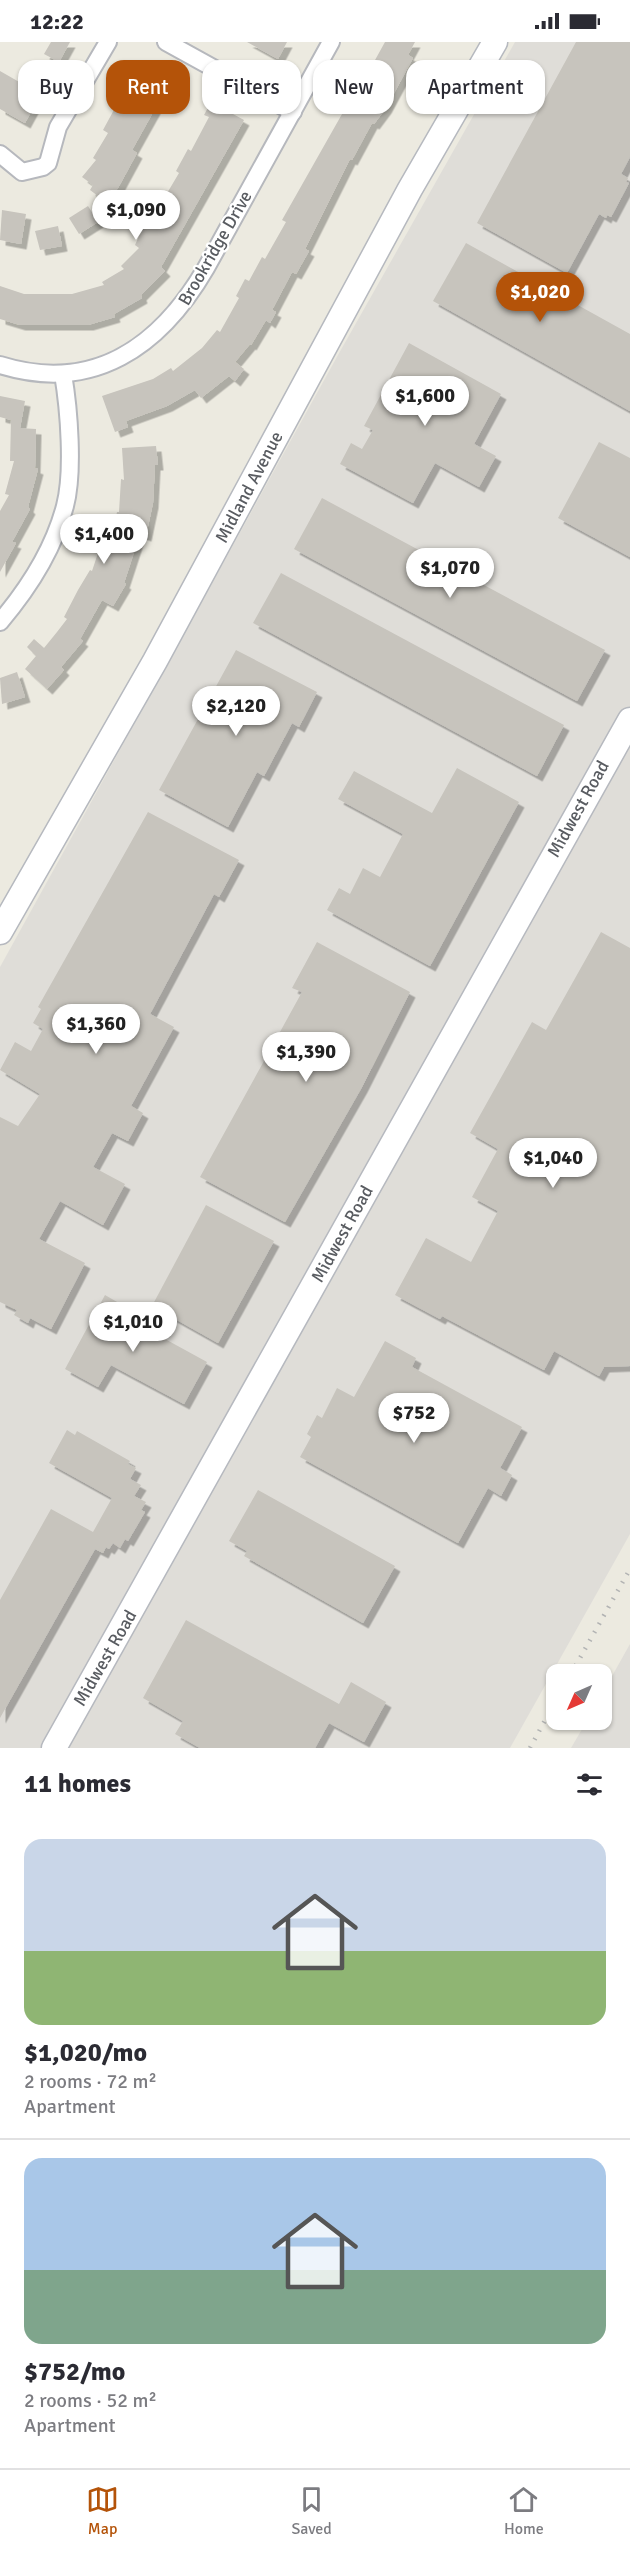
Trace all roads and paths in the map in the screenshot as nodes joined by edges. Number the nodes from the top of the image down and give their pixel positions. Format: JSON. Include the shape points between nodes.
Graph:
{"nodes":[{"id":1,"x":108,"y":42,"type":"edge"},
{"id":2,"x":166,"y":42,"type":"edge"},
{"id":3,"x":331,"y":42,"type":"edge"},
{"id":4,"x":495,"y":42,"type":"edge"},
{"id":5,"x":202,"y":62,"type":"edge"},
{"id":6,"x":301,"y":97,"type":"edge"},
{"id":7,"x":292,"y":114,"type":"edge"},
{"id":8,"x":0,"y":154,"type":"edge"},
{"id":9,"x":0,"y":365,"type":"edge"},
{"id":10,"x":63,"y":374,"type":"junction"},
{"id":11,"x":0,"y":621,"type":"edge"},
{"id":12,"x":630,"y":720,"type":"edge"},
{"id":13,"x":0,"y":932,"type":"edge"},
{"id":14,"x":54,"y":1748,"type":"edge"}],
"edges":[{"from":1,"to":8,"type":"street","via":[[58,127],[48,162],[22,172]]},
{"from":2,"to":5,"type":"street"},
{"from":3,"to":6,"type":"street","name":"Brookridge Drive"},
{"from":4,"to":13,"type":"street","name":"Midland Avenue","via":[[410,189],[155,661]]},
{"from":7,"to":10,"type":"street","name":"Brookridge Drive","via":[[179,310],[129,353]]},
{"from":9,"to":10,"type":"street","name":"Brookridge Drive"},
{"from":10,"to":11,"type":"street","via":[[70,473],[65,507],[49,549]]},
{"from":12,"to":14,"type":"street","name":"Midwest Road"}]}
